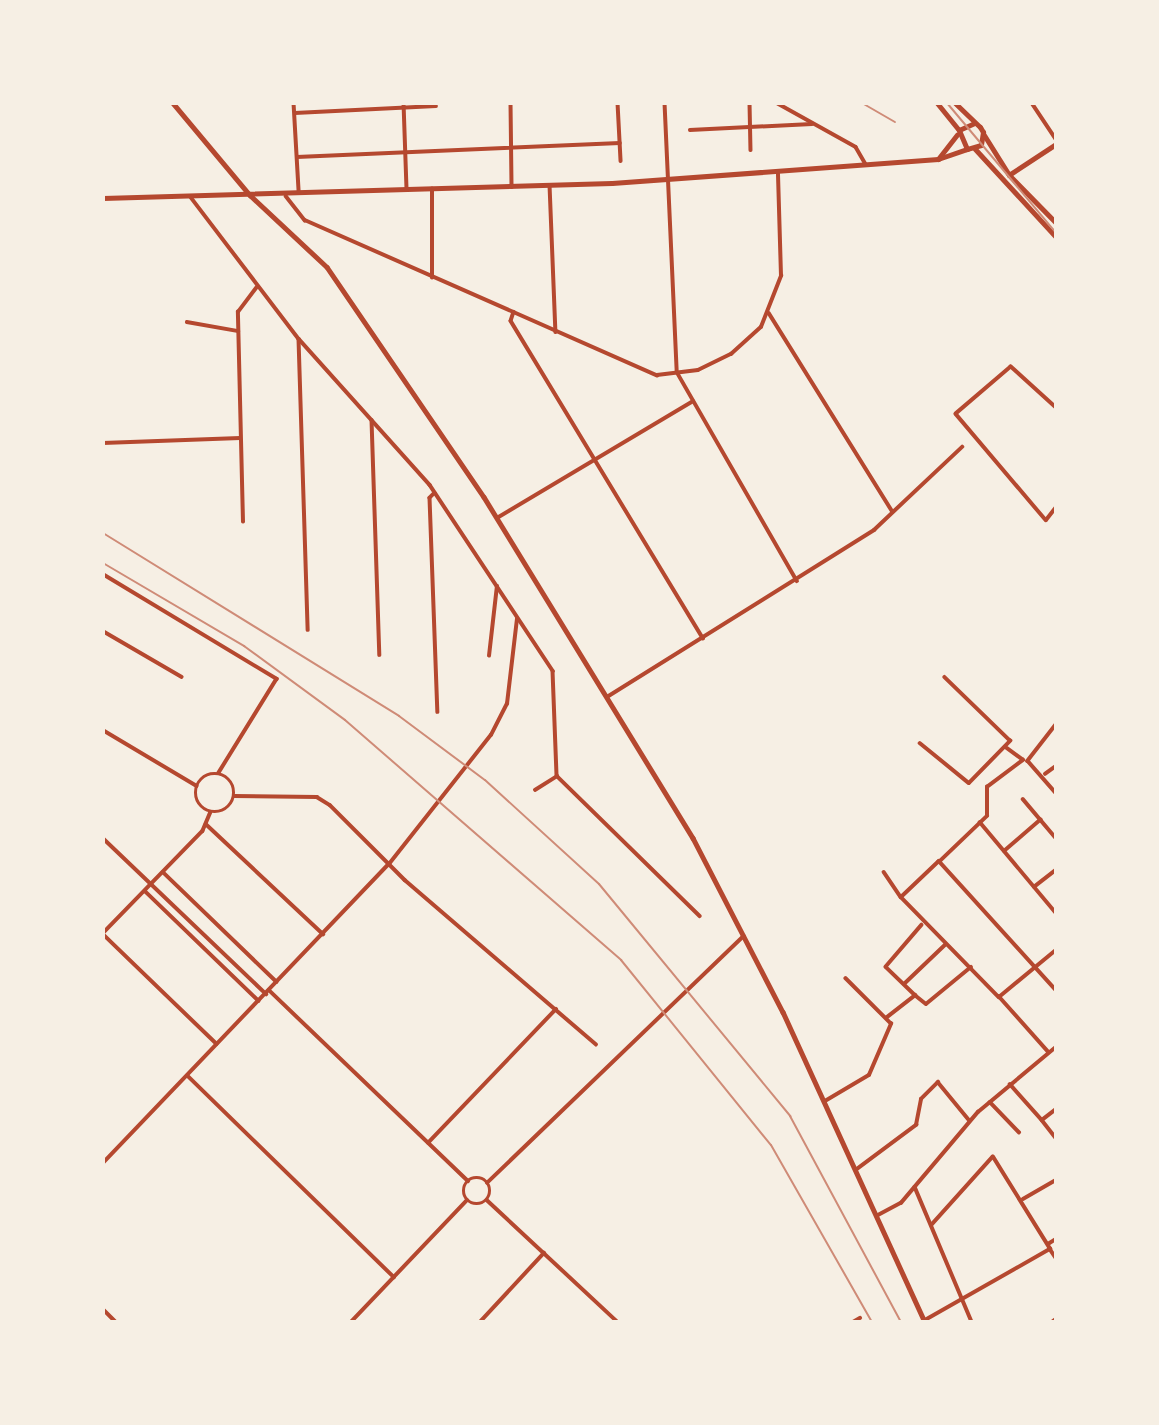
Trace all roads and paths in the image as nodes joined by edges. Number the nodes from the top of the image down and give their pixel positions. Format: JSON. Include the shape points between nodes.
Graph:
{"nodes":[{"id":1,"x":173,"y":103,"type":"edge"},
{"id":2,"x":295,"y":103,"type":"edge"},
{"id":3,"x":511,"y":103,"type":"edge"},
{"id":4,"x":618,"y":103,"type":"edge"},
{"id":5,"x":664,"y":103,"type":"edge"},
{"id":6,"x":750,"y":103,"type":"edge"},
{"id":7,"x":777,"y":103,"type":"edge"},
{"id":8,"x":937,"y":103,"type":"edge"},
{"id":9,"x":955,"y":103,"type":"edge"},
{"id":10,"x":1032,"y":103,"type":"edge"},
{"id":11,"x":404,"y":106,"type":"edge"},
{"id":12,"x":436,"y":106,"type":"dead end"},
{"id":13,"x":295,"y":113,"type":"junction"},
{"id":14,"x":812,"y":124,"type":"junction"},
{"id":15,"x":975,"y":124,"type":"junction"},
{"id":16,"x":750,"y":128,"type":"junction"},
{"id":17,"x":690,"y":130,"type":"dead end"},
{"id":18,"x":958,"y":133,"type":"junction"},
{"id":19,"x":984,"y":135,"type":"junction"},
{"id":20,"x":1056,"y":139,"type":"edge"},
{"id":21,"x":620,"y":143,"type":"junction"},
{"id":22,"x":1056,"y":144,"type":"edge"},
{"id":23,"x":511,"y":148,"type":"junction"},
{"id":24,"x":971,"y":149,"type":"junction"},
{"id":25,"x":751,"y":150,"type":"dead end"},
{"id":26,"x":406,"y":152,"type":"junction"},
{"id":27,"x":297,"y":157,"type":"junction"},
{"id":28,"x":938,"y":159,"type":"junction"},
{"id":29,"x":621,"y":161,"type":"dead end"},
{"id":30,"x":867,"y":165,"type":"junction"},
{"id":31,"x":778,"y":172,"type":"junction"},
{"id":32,"x":1009,"y":175,"type":"junction"},
{"id":33,"x":667,"y":179,"type":"junction"},
{"id":34,"x":550,"y":185,"type":"junction"},
{"id":35,"x":512,"y":187,"type":"junction"},
{"id":36,"x":432,"y":189,"type":"junction"},
{"id":37,"x":407,"y":190,"type":"junction"},
{"id":38,"x":299,"y":193,"type":"junction"},
{"id":39,"x":250,"y":195,"type":"junction"},
{"id":40,"x":190,"y":196,"type":"junction"},
{"id":41,"x":286,"y":196,"type":"junction"},
{"id":42,"x":103,"y":198,"type":"edge"},
{"id":43,"x":1056,"y":223,"type":"edge"},
{"id":44,"x":1056,"y":237,"type":"edge"},
{"id":45,"x":432,"y":278,"type":"junction"},
{"id":46,"x":257,"y":287,"type":"junction"},
{"id":47,"x":514,"y":312,"type":"junction"},
{"id":48,"x":769,"y":313,"type":"junction"},
{"id":49,"x":187,"y":322,"type":"dead end"},
{"id":50,"x":237,"y":331,"type":"junction"},
{"id":51,"x":556,"y":332,"type":"junction"},
{"id":52,"x":299,"y":339,"type":"junction"},
{"id":53,"x":677,"y":372,"type":"junction"},
{"id":54,"x":693,"y":401,"type":"junction"},
{"id":55,"x":1056,"y":408,"type":"edge"},
{"id":56,"x":372,"y":420,"type":"junction"},
{"id":57,"x":240,"y":438,"type":"junction"},
{"id":58,"x":103,"y":443,"type":"edge"},
{"id":59,"x":962,"y":447,"type":"dead end"},
{"id":60,"x":593,"y":460,"type":"junction"},
{"id":61,"x":435,"y":493,"type":"junction"},
{"id":62,"x":1056,"y":507,"type":"edge"},
{"id":63,"x":893,"y":512,"type":"junction"},
{"id":64,"x":497,"y":518,"type":"junction"},
{"id":65,"x":243,"y":522,"type":"dead end"},
{"id":66,"x":104,"y":576,"type":"edge"},
{"id":67,"x":797,"y":581,"type":"junction"},
{"id":68,"x":497,"y":586,"type":"junction"},
{"id":69,"x":518,"y":617,"type":"junction"},
{"id":70,"x":308,"y":630,"type":"dead end"},
{"id":71,"x":103,"y":631,"type":"edge"},
{"id":72,"x":703,"y":638,"type":"junction"},
{"id":73,"x":380,"y":655,"type":"dead end"},
{"id":74,"x":489,"y":656,"type":"dead end"},
{"id":75,"x":183,"y":677,"type":"dead end"},
{"id":76,"x":945,"y":678,"type":"dead end"},
{"id":77,"x":605,"y":698,"type":"junction"},
{"id":78,"x":438,"y":712,"type":"dead end"},
{"id":79,"x":1056,"y":725,"type":"edge"},
{"id":80,"x":103,"y":730,"type":"edge"},
{"id":81,"x":920,"y":743,"type":"dead end"},
{"id":82,"x":1007,"y":748,"type":"junction"},
{"id":83,"x":1026,"y":760,"type":"junction"},
{"id":84,"x":1056,"y":766,"type":"edge"},
{"id":85,"x":219,"y":774,"type":"junction"},
{"id":86,"x":1045,"y":774,"type":"dead end"},
{"id":87,"x":557,"y":776,"type":"junction"},
{"id":88,"x":197,"y":786,"type":"junction"},
{"id":89,"x":535,"y":790,"type":"dead end"},
{"id":90,"x":1056,"y":793,"type":"edge"},
{"id":91,"x":234,"y":796,"type":"junction"},
{"id":92,"x":1023,"y":799,"type":"dead end"},
{"id":93,"x":211,"y":812,"type":"junction"},
{"id":94,"x":1040,"y":820,"type":"junction"},
{"id":95,"x":980,"y":822,"type":"junction"},
{"id":96,"x":206,"y":824,"type":"junction"},
{"id":97,"x":103,"y":838,"type":"edge"},
{"id":98,"x":1056,"y":838,"type":"edge"},
{"id":99,"x":1004,"y":851,"type":"junction"},
{"id":100,"x":939,"y":862,"type":"junction"},
{"id":101,"x":389,"y":864,"type":"junction"},
{"id":102,"x":1056,"y":870,"type":"edge"},
{"id":103,"x":163,"y":872,"type":"junction"},
{"id":104,"x":884,"y":872,"type":"dead end"},
{"id":105,"x":152,"y":883,"type":"junction"},
{"id":106,"x":1034,"y":887,"type":"junction"},
{"id":107,"x":145,"y":891,"type":"junction"},
{"id":108,"x":901,"y":897,"type":"junction"},
{"id":109,"x":1056,"y":913,"type":"edge"},
{"id":110,"x":700,"y":916,"type":"dead end"},
{"id":111,"x":922,"y":925,"type":"junction"},
{"id":112,"x":323,"y":934,"type":"junction"},
{"id":113,"x":744,"y":936,"type":"junction"},
{"id":114,"x":945,"y":945,"type":"junction"},
{"id":115,"x":1056,"y":950,"type":"edge"},
{"id":116,"x":971,"y":967,"type":"junction"},
{"id":117,"x":1036,"y":967,"type":"junction"},
{"id":118,"x":846,"y":979,"type":"dead end"},
{"id":119,"x":277,"y":982,"type":"junction"},
{"id":120,"x":904,"y":984,"type":"junction"},
{"id":121,"x":1056,"y":990,"type":"edge"},
{"id":122,"x":268,"y":992,"type":"junction"},
{"id":123,"x":915,"y":995,"type":"junction"},
{"id":124,"x":999,"y":997,"type":"junction"},
{"id":125,"x":259,"y":1001,"type":"junction"},
{"id":126,"x":556,"y":1009,"type":"junction"},
{"id":127,"x":886,"y":1018,"type":"junction"},
{"id":128,"x":217,"y":1044,"type":"junction"},
{"id":129,"x":596,"y":1044,"type":"dead end"},
{"id":130,"x":1056,"y":1047,"type":"edge"},
{"id":131,"x":1048,"y":1052,"type":"junction"},
{"id":132,"x":187,"y":1075,"type":"junction"},
{"id":133,"x":1010,"y":1084,"type":"junction"},
{"id":134,"x":825,"y":1101,"type":"junction"},
{"id":135,"x":990,"y":1102,"type":"junction"},
{"id":136,"x":1056,"y":1109,"type":"edge"},
{"id":137,"x":1042,"y":1120,"type":"junction"},
{"id":138,"x":970,"y":1121,"type":"junction"},
{"id":139,"x":1019,"y":1132,"type":"dead end"},
{"id":140,"x":1056,"y":1138,"type":"edge"},
{"id":141,"x":428,"y":1143,"type":"junction"},
{"id":142,"x":103,"y":1163,"type":"edge"},
{"id":143,"x":857,"y":1169,"type":"junction"},
{"id":144,"x":1056,"y":1180,"type":"edge"},
{"id":145,"x":468,"y":1181,"type":"junction"},
{"id":146,"x":487,"y":1183,"type":"junction"},
{"id":147,"x":915,"y":1187,"type":"junction"},
{"id":148,"x":487,"y":1199,"type":"junction"},
{"id":149,"x":1024,"y":1199,"type":"junction"},
{"id":150,"x":467,"y":1200,"type":"junction"},
{"id":151,"x":878,"y":1215,"type":"junction"},
{"id":152,"x":932,"y":1225,"type":"junction"},
{"id":153,"x":1056,"y":1239,"type":"edge"},
{"id":154,"x":1048,"y":1244,"type":"junction"},
{"id":155,"x":1050,"y":1250,"type":"junction"},
{"id":156,"x":544,"y":1253,"type":"junction"},
{"id":157,"x":1056,"y":1258,"type":"edge"},
{"id":158,"x":394,"y":1277,"type":"junction"},
{"id":159,"x":962,"y":1302,"type":"junction"},
{"id":160,"x":103,"y":1310,"type":"edge"},
{"id":161,"x":860,"y":1318,"type":"dead end"},
{"id":162,"x":924,"y":1321,"type":"edge"},
{"id":163,"x":116,"y":1322,"type":"edge"},
{"id":164,"x":351,"y":1322,"type":"edge"},
{"id":165,"x":480,"y":1322,"type":"edge"},
{"id":166,"x":618,"y":1322,"type":"edge"},
{"id":167,"x":853,"y":1322,"type":"edge"},
{"id":168,"x":972,"y":1322,"type":"edge"}],
"edges":[{"from":1,"to":39,"type":"street"},
{"from":2,"to":13,"type":"street"},
{"from":3,"to":23,"type":"street"},
{"from":4,"to":21,"type":"street"},
{"from":5,"to":33,"type":"street"},
{"from":6,"to":16,"type":"street"},
{"from":7,"to":14,"type":"street"},
{"from":8,"to":18,"type":"main road"},
{"from":9,"to":15,"type":"main road"},
{"from":10,"to":20,"type":"street"},
{"from":11,"to":12,"type":"street"},
{"from":11,"to":13,"type":"street"},
{"from":11,"to":26,"type":"street"},
{"from":13,"to":27,"type":"street"},
{"from":14,"to":16,"type":"street"},
{"from":14,"to":30,"type":"street","via":[[856,147]]},
{"from":15,"to":18,"type":"main road"},
{"from":15,"to":19,"type":"main road"},
{"from":16,"to":17,"type":"street"},
{"from":16,"to":25,"type":"street"},
{"from":18,"to":24,"type":"main road"},
{"from":18,"to":28,"type":"main road"},
{"from":19,"to":24,"type":"main road"},
{"from":19,"to":32,"type":"main road"},
{"from":21,"to":23,"type":"street"},
{"from":21,"to":29,"type":"street"},
{"from":22,"to":32,"type":"street"},
{"from":23,"to":26,"type":"street"},
{"from":23,"to":35,"type":"street"},
{"from":24,"to":28,"type":"main road"},
{"from":24,"to":44,"type":"main road"},
{"from":26,"to":27,"type":"street"},
{"from":26,"to":37,"type":"street"},
{"from":27,"to":38,"type":"street"},
{"from":28,"to":30,"type":"main road"},
{"from":30,"to":31,"type":"main road"},
{"from":31,"to":33,"type":"main road"},
{"from":31,"to":48,"type":"street","via":[[781,276]]},
{"from":32,"to":43,"type":"main road"},
{"from":33,"to":34,"type":"main road"},
{"from":33,"to":53,"type":"street"},
{"from":34,"to":35,"type":"main road"},
{"from":34,"to":51,"type":"street"},
{"from":35,"to":36,"type":"main road"},
{"from":36,"to":37,"type":"main road"},
{"from":36,"to":45,"type":"street"},
{"from":37,"to":38,"type":"main road"},
{"from":38,"to":41,"type":"main road"},
{"from":39,"to":40,"type":"main road"},
{"from":39,"to":41,"type":"main road"},
{"from":39,"to":64,"type":"street","via":[[327,267]]},
{"from":40,"to":42,"type":"main road"},
{"from":40,"to":46,"type":"street"},
{"from":41,"to":45,"type":"street","via":[[305,220]]},
{"from":45,"to":47,"type":"street"},
{"from":46,"to":50,"type":"street","via":[[238,312]]},
{"from":46,"to":52,"type":"street"},
{"from":47,"to":51,"type":"street"},
{"from":47,"to":60,"type":"street","via":[[512,321]]},
{"from":48,"to":53,"type":"street","via":[[731,354]]},
{"from":48,"to":63,"type":"street"},
{"from":49,"to":50,"type":"street"},
{"from":50,"to":57,"type":"street"},
{"from":51,"to":53,"type":"street","via":[[630,366]]},
{"from":52,"to":56,"type":"street"},
{"from":52,"to":70,"type":"street"},
{"from":53,"to":54,"type":"street"},
{"from":54,"to":60,"type":"street"},
{"from":54,"to":67,"type":"street"},
{"from":55,"to":62,"type":"street","via":[[1011,367],[956,414],[1046,520]]},
{"from":56,"to":61,"type":"street"},
{"from":56,"to":73,"type":"street"},
{"from":57,"to":58,"type":"street"},
{"from":57,"to":65,"type":"street"},
{"from":59,"to":63,"type":"street"},
{"from":60,"to":64,"type":"street"},
{"from":60,"to":72,"type":"street"},
{"from":61,"to":68,"type":"street"},
{"from":61,"to":78,"type":"street","via":[[430,498]]},
{"from":63,"to":67,"type":"street"},
{"from":64,"to":77,"type":"street"},
{"from":66,"to":85,"type":"street","via":[[277,679]]},
{"from":67,"to":72,"type":"street"},
{"from":68,"to":69,"type":"street"},
{"from":68,"to":74,"type":"street"},
{"from":69,"to":87,"type":"street","via":[[553,671]]},
{"from":69,"to":101,"type":"street","via":[[507,704],[491,735]]},
{"from":71,"to":75,"type":"street"},
{"from":72,"to":77,"type":"street"},
{"from":76,"to":82,"type":"street","via":[[1005,734]]},
{"from":77,"to":113,"type":"street","via":[[693,838]]},
{"from":79,"to":83,"type":"street"},
{"from":80,"to":88,"type":"street"},
{"from":81,"to":82,"type":"street","via":[[969,783]]},
{"from":82,"to":83,"type":"street"},
{"from":83,"to":90,"type":"street"},
{"from":83,"to":95,"type":"street","via":[[987,787],[990,809]]},
{"from":84,"to":86,"type":"street"},
{"from":85,"to":88,"type":"street"},
{"from":85,"to":91,"type":"street","via":[[231,782]]},
{"from":87,"to":89,"type":"street"},
{"from":87,"to":110,"type":"street"},
{"from":88,"to":93,"type":"street","via":[[199,803]]},
{"from":91,"to":93,"type":"street","via":[[226,809]]},
{"from":91,"to":101,"type":"street","via":[[317,797]]},
{"from":92,"to":94,"type":"street"},
{"from":93,"to":96,"type":"street"},
{"from":94,"to":98,"type":"street"},
{"from":94,"to":99,"type":"street"},
{"from":95,"to":99,"type":"street"},
{"from":95,"to":100,"type":"street"},
{"from":96,"to":103,"type":"street"},
{"from":96,"to":112,"type":"street"},
{"from":97,"to":105,"type":"street"},
{"from":99,"to":106,"type":"street"},
{"from":100,"to":108,"type":"street"},
{"from":100,"to":117,"type":"street"},
{"from":101,"to":112,"type":"street"},
{"from":101,"to":126,"type":"street"},
{"from":102,"to":106,"type":"street"},
{"from":103,"to":105,"type":"street"},
{"from":103,"to":119,"type":"street"},
{"from":104,"to":108,"type":"street"},
{"from":105,"to":107,"type":"street"},
{"from":105,"to":122,"type":"street"},
{"from":106,"to":109,"type":"street"},
{"from":107,"to":125,"type":"street"},
{"from":107,"to":128,"type":"street","via":[[103,934]]},
{"from":108,"to":111,"type":"street"},
{"from":111,"to":114,"type":"street"},
{"from":111,"to":120,"type":"street","via":[[886,967]]},
{"from":112,"to":119,"type":"street"},
{"from":113,"to":134,"type":"street"},
{"from":113,"to":146,"type":"street"},
{"from":114,"to":116,"type":"street"},
{"from":114,"to":120,"type":"street"},
{"from":115,"to":117,"type":"street"},
{"from":116,"to":123,"type":"street","via":[[926,1004]]},
{"from":116,"to":124,"type":"street"},
{"from":117,"to":121,"type":"street"},
{"from":117,"to":124,"type":"street"},
{"from":118,"to":127,"type":"street"},
{"from":119,"to":122,"type":"street"},
{"from":120,"to":123,"type":"street"},
{"from":122,"to":125,"type":"street"},
{"from":122,"to":141,"type":"street"},
{"from":123,"to":127,"type":"street"},
{"from":124,"to":131,"type":"street"},
{"from":125,"to":128,"type":"street"},
{"from":126,"to":129,"type":"street"},
{"from":126,"to":141,"type":"street"},
{"from":127,"to":134,"type":"street","via":[[891,1024],[869,1075]]},
{"from":128,"to":132,"type":"street"},
{"from":130,"to":131,"type":"street"},
{"from":131,"to":133,"type":"street"},
{"from":132,"to":142,"type":"street"},
{"from":132,"to":158,"type":"street"},
{"from":133,"to":135,"type":"street"},
{"from":133,"to":137,"type":"street"},
{"from":134,"to":143,"type":"street"},
{"from":135,"to":138,"type":"street"},
{"from":135,"to":139,"type":"street"},
{"from":136,"to":137,"type":"street"},
{"from":137,"to":140,"type":"street"},
{"from":138,"to":143,"type":"street","via":[[937,1082],[920,1099],[916,1125]]},
{"from":138,"to":147,"type":"street"},
{"from":141,"to":145,"type":"street"},
{"from":143,"to":151,"type":"street"},
{"from":144,"to":149,"type":"street"},
{"from":145,"to":146,"type":"street"},
{"from":145,"to":150,"type":"street"},
{"from":146,"to":148,"type":"street"},
{"from":147,"to":151,"type":"street"},
{"from":147,"to":152,"type":"street"},
{"from":148,"to":150,"type":"street"},
{"from":148,"to":156,"type":"street"},
{"from":149,"to":152,"type":"street","via":[[993,1157]]},
{"from":149,"to":154,"type":"street"},
{"from":150,"to":158,"type":"street"},
{"from":151,"to":162,"type":"street"},
{"from":152,"to":159,"type":"street"},
{"from":153,"to":154,"type":"street"},
{"from":154,"to":155,"type":"street"},
{"from":155,"to":157,"type":"street"},
{"from":155,"to":159,"type":"street"},
{"from":156,"to":165,"type":"street"},
{"from":156,"to":166,"type":"street"},
{"from":158,"to":164,"type":"street"},
{"from":159,"to":162,"type":"street"},
{"from":159,"to":168,"type":"street"},
{"from":160,"to":163,"type":"street"},
{"from":161,"to":167,"type":"street"}]}
